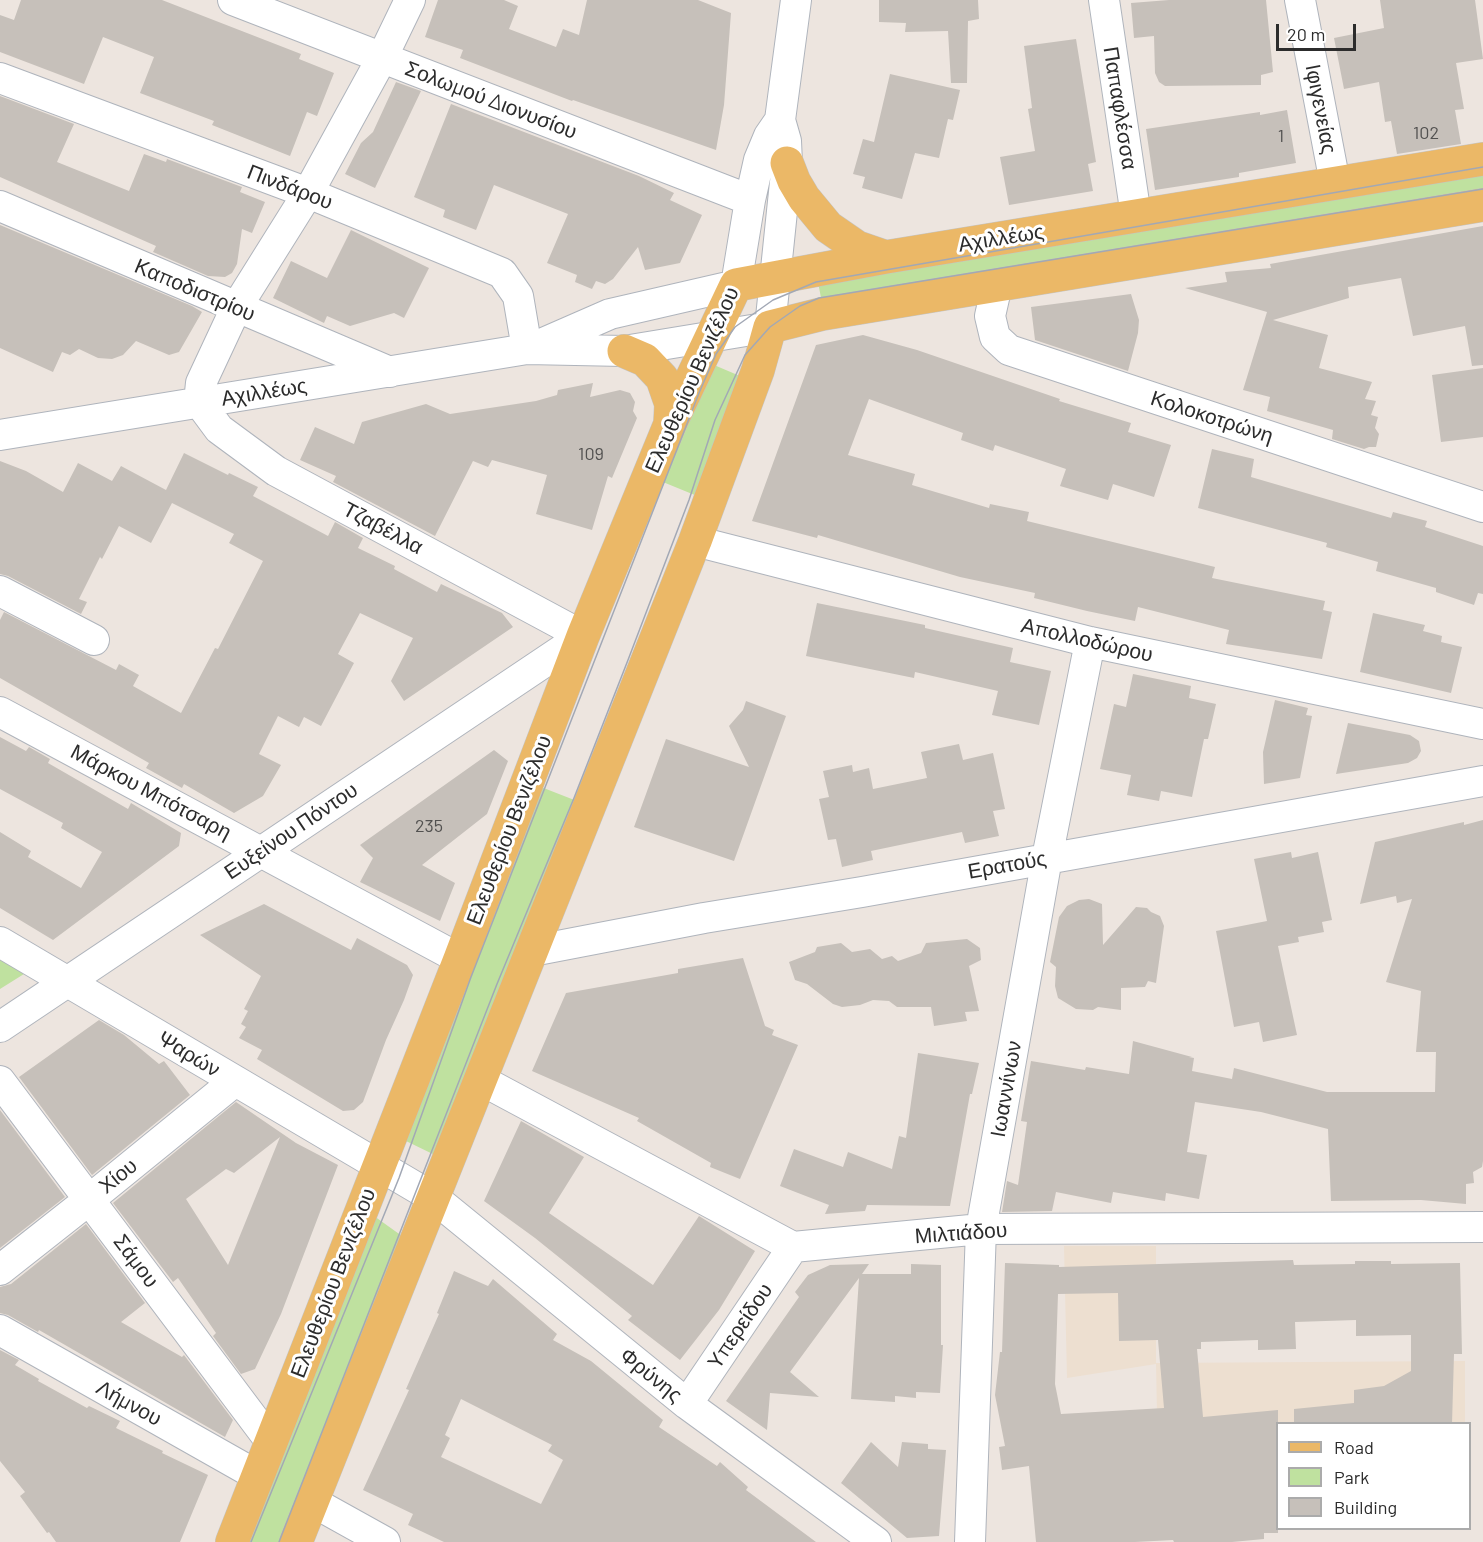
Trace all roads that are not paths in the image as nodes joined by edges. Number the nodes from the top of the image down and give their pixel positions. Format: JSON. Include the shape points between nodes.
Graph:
{"nodes":[{"id":1,"x":233,"y":0,"type":"edge"},
{"id":2,"x":410,"y":0,"type":"edge"},
{"id":3,"x":1104,"y":0,"type":"edge"},
{"id":4,"x":1300,"y":0,"type":"edge"},
{"id":5,"x":790,"y":2,"type":"edge"},
{"id":6,"x":382,"y":58,"type":"junction"},
{"id":7,"x":0,"y":78,"type":"edge"},
{"id":8,"x":780,"y":120,"type":"junction"},
{"id":9,"x":1483,"y":159,"type":"edge"},
{"id":10,"x":787,"y":163,"type":"junction"},
{"id":11,"x":1335,"y":183,"type":"junction"},
{"id":12,"x":308,"y":193,"type":"junction"},
{"id":13,"x":750,"y":200,"type":"junction"},
{"id":14,"x":0,"y":206,"type":"edge"},
{"id":15,"x":1483,"y":206,"type":"edge"},
{"id":16,"x":1136,"y":216,"type":"junction"},
{"id":17,"x":886,"y":257,"type":"junction"},
{"id":18,"x":776,"y":276,"type":"junction"},
{"id":19,"x":736,"y":285,"type":"junction"},
{"id":20,"x":997,"y":285,"type":"junction"},
{"id":21,"x":236,"y":308,"type":"junction"},
{"id":22,"x":770,"y":327,"type":"junction"},
{"id":23,"x":711,"y":337,"type":"junction"},
{"id":24,"x":527,"y":349,"type":"junction"},
{"id":25,"x":624,"y":351,"type":"junction"},
{"id":26,"x":390,"y":372,"type":"junction"},
{"id":27,"x":199,"y":402,"type":"junction"},
{"id":28,"x":670,"y":424,"type":"junction"},
{"id":29,"x":0,"y":435,"type":"edge"},
{"id":30,"x":1483,"y":507,"type":"edge"},
{"id":31,"x":694,"y":541,"type":"junction"},
{"id":32,"x":0,"y":591,"type":"edge"},
{"id":33,"x":583,"y":636,"type":"junction"},
{"id":34,"x":94,"y":640,"type":"dead end"},
{"id":35,"x":1090,"y":642,"type":"junction"},
{"id":36,"x":0,"y":712,"type":"edge"},
{"id":37,"x":1483,"y":724,"type":"edge"},
{"id":38,"x":1483,"y":781,"type":"edge"},
{"id":39,"x":261,"y":851,"type":"junction"},
{"id":40,"x":1047,"y":858,"type":"junction"},
{"id":41,"x":0,"y":942,"type":"edge"},
{"id":42,"x":532,"y":951,"type":"junction"},
{"id":43,"x":460,"y":959,"type":"junction"},
{"id":44,"x":67,"y":982,"type":"junction"},
{"id":45,"x":0,"y":1027,"type":"edge"},
{"id":46,"x":481,"y":1080,"type":"junction"},
{"id":47,"x":0,"y":1081,"type":"edge"},
{"id":48,"x":235,"y":1081,"type":"junction"},
{"id":49,"x":378,"y":1166,"type":"junction"},
{"id":50,"x":434,"y":1198,"type":"junction"},
{"id":51,"x":90,"y":1199,"type":"junction"},
{"id":52,"x":1483,"y":1227,"type":"edge"},
{"id":53,"x":981,"y":1229,"type":"junction"},
{"id":54,"x":793,"y":1247,"type":"junction"},
{"id":55,"x":0,"y":1269,"type":"edge"},
{"id":56,"x":0,"y":1330,"type":"edge"},
{"id":57,"x":687,"y":1404,"type":"junction"},
{"id":58,"x":271,"y":1442,"type":"junction"},
{"id":59,"x":258,"y":1476,"type":"junction"},
{"id":60,"x":312,"y":1502,"type":"junction"},
{"id":61,"x":232,"y":1542,"type":"edge"},
{"id":62,"x":296,"y":1542,"type":"edge"},
{"id":63,"x":385,"y":1542,"type":"edge"},
{"id":64,"x":876,"y":1542,"type":"edge"},
{"id":65,"x":970,"y":1542,"type":"edge"}],
"edges":[{"from":1,"to":6,"type":"street","name":"Σολωμού Διονυσίου"},
{"from":2,"to":6,"type":"street"},
{"from":3,"to":16,"type":"street","name":"Παπαφλέσσα"},
{"from":4,"to":11,"type":"street","name":"Ιφιγενείας"},
{"from":5,"to":8,"type":"street","name":"Ελευθερίου Βενιζέλου"},
{"from":6,"to":12,"type":"street"},
{"from":6,"to":13,"type":"street","name":"Σολωμού Διονυσίου"},
{"from":7,"to":12,"type":"street","name":"Πινδάρου"},
{"from":8,"to":10,"type":"street","name":"Ελευθερίου Βενιζέλου"},
{"from":8,"to":13,"type":"street","name":"Ελευθερίου Βενιζέλου","via":[[759,160]]},
{"from":9,"to":11,"type":"main road","name":"Αχιλλέως"},
{"from":10,"to":17,"type":"main road","via":[[804,198],[828,227],[857,247]]},
{"from":10,"to":18,"type":"street","name":"Ελευθερίου Βενιζέλου"},
{"from":11,"to":16,"type":"main road","name":"Αχιλλέως"},
{"from":12,"to":21,"type":"street"},
{"from":12,"to":24,"type":"street","name":"Πινδάρου","via":[[502,273],[518,296]]},
{"from":13,"to":19,"type":"street","name":"Ελευθερίου Βενιζέλου"},
{"from":14,"to":21,"type":"street","name":"Καποδιστρίου"},
{"from":15,"to":20,"type":"main road","name":"Αχιλλέως"},
{"from":16,"to":17,"type":"main road","name":"Αχιλλέως"},
{"from":17,"to":18,"type":"main road","name":"Αχιλλέως"},
{"from":18,"to":19,"type":"main road","name":"Αχιλλέως"},
{"from":18,"to":22,"type":"street","name":"Ελευθερίου Βενιζέλου"},
{"from":19,"to":23,"type":"main road","name":"Ελευθερίου Βενιζέλου"},
{"from":19,"to":24,"type":"street","name":"Αχιλλέως","via":[[610,314]]},
{"from":20,"to":22,"type":"main road","name":"Αχιλλέως","via":[[822,314]]},
{"from":20,"to":30,"type":"street","name":"Κολοκοτρώνη","via":[[990,316],[995,338],[1009,350]]},
{"from":21,"to":26,"type":"street","name":"Καποδιστρίου"},
{"from":21,"to":27,"type":"street","via":[[201,383]]},
{"from":22,"to":23,"type":"street","name":"Αχιλλέως"},
{"from":22,"to":31,"type":"main road","name":"Ελευθερίου Βενιζέλου","via":[[758,370]]},
{"from":23,"to":25,"type":"street","name":"Αχιλλέως"},
{"from":23,"to":28,"type":"main road","name":"Ελευθερίου Βενιζέλου"},
{"from":24,"to":25,"type":"street","name":"Αχιλλέως"},
{"from":24,"to":26,"type":"street","name":"Αχιλλέως"},
{"from":25,"to":28,"type":"main road","via":[[645,360],[662,378],[671,404]]},
{"from":26,"to":27,"type":"street","name":"Αχιλλέως"},
{"from":27,"to":29,"type":"street","name":"Αχιλλέως"},
{"from":27,"to":33,"type":"street","name":"Τζαβέλλα","via":[[219,429],[276,471]]},
{"from":28,"to":33,"type":"main road","name":"Ελευθερίου Βενιζέλου"},
{"from":31,"to":35,"type":"street","name":"Απολλοδώρου"},
{"from":31,"to":42,"type":"main road","name":"Ελευθερίου Βενιζέλου"},
{"from":32,"to":34,"type":"street"},
{"from":33,"to":39,"type":"street","name":"Ευξείνου Πόντου"},
{"from":33,"to":43,"type":"main road","name":"Ελευθερίου Βενιζέλου"},
{"from":35,"to":37,"type":"street","name":"Απολλοδώρου"},
{"from":35,"to":40,"type":"street","name":"Ιωαννίνων"},
{"from":36,"to":39,"type":"street","name":"Μάρκου Μπότσαρη"},
{"from":38,"to":40,"type":"street","name":"Ερατούς"},
{"from":39,"to":43,"type":"street","name":"Μάρκου Μπότσαρη"},
{"from":39,"to":44,"type":"street","name":"Ευξείνου Πόντου"},
{"from":40,"to":42,"type":"street","name":"Ερατούς"},
{"from":40,"to":53,"type":"street","name":"Ιωαννίνων"},
{"from":41,"to":44,"type":"street","name":"Ψαρών"},
{"from":42,"to":46,"type":"main road","name":"Ελευθερίου Βενιζέλου"},
{"from":43,"to":49,"type":"main road","name":"Ελευθερίου Βενιζέλου"},
{"from":44,"to":45,"type":"street","name":"Ευξείνου Πόντου"},
{"from":44,"to":48,"type":"street","name":"Ψαρών"},
{"from":46,"to":50,"type":"main road","name":"Ελευθερίου Βενιζέλου"},
{"from":46,"to":54,"type":"street"},
{"from":47,"to":51,"type":"street","name":"Σάμου"},
{"from":48,"to":49,"type":"street","name":"Ψαρών"},
{"from":48,"to":51,"type":"street","name":"Χίου"},
{"from":49,"to":50,"type":"street","name":"Ψαρών"},
{"from":49,"to":58,"type":"main road","name":"Ελευθερίου Βενιζέλου"},
{"from":50,"to":57,"type":"street","name":"Φρύνης"},
{"from":50,"to":60,"type":"main road","name":"Ελευθερίου Βενιζέλου"},
{"from":51,"to":55,"type":"street","name":"Χίου"},
{"from":51,"to":58,"type":"street","name":"Σάμου"},
{"from":52,"to":53,"type":"street","name":"Μιλτιάδου"},
{"from":53,"to":54,"type":"street","name":"Μιλτιάδου"},
{"from":53,"to":65,"type":"street","name":"Ιωαννίνων"},
{"from":54,"to":57,"type":"street","name":"Υπερείδου"},
{"from":56,"to":59,"type":"street","name":"Λήμνου"},
{"from":57,"to":64,"type":"street","name":"Φρύνης"},
{"from":58,"to":59,"type":"main road","name":"Ελευθερίου Βενιζέλου"},
{"from":59,"to":61,"type":"main road","name":"Ελευθερίου Βενιζέλου"},
{"from":60,"to":62,"type":"main road","name":"Ελευθερίου Βενιζέλου"},
{"from":60,"to":63,"type":"street"}]}
